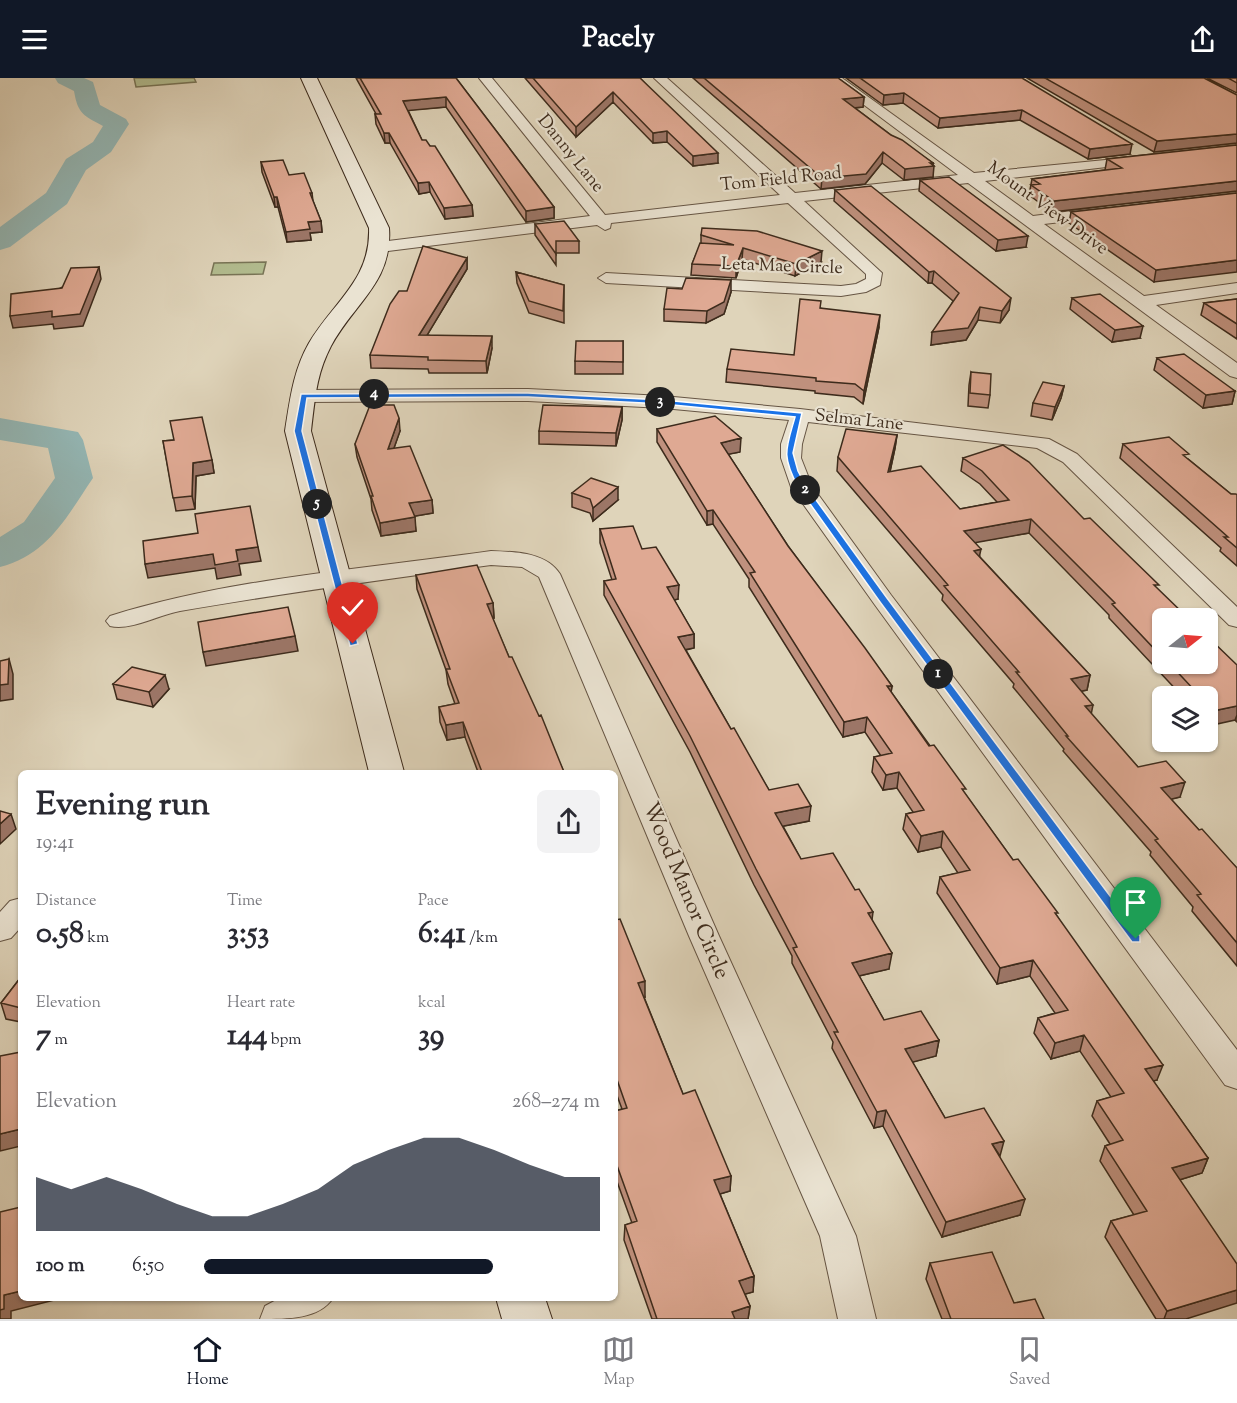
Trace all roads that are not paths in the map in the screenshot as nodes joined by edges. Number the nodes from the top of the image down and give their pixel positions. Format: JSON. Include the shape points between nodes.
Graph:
{"nodes":[{"id":1,"x":309,"y":78,"type":"edge"},
{"id":2,"x":485,"y":78,"type":"edge"},
{"id":3,"x":660,"y":78,"type":"edge"},
{"id":4,"x":834,"y":78,"type":"edge"},
{"id":5,"x":1133,"y":148,"type":"edge"},
{"id":6,"x":975,"y":181,"type":"junction"},
{"id":7,"x":795,"y":201,"type":"junction"},
{"id":8,"x":1122,"y":210,"type":"edge"},
{"id":9,"x":1030,"y":221,"type":"junction"},
{"id":10,"x":603,"y":222,"type":"junction"},
{"id":11,"x":380,"y":247,"type":"junction"},
{"id":12,"x":606,"y":278,"type":"dead end"},
{"id":13,"x":1237,"y":288,"type":"edge"},
{"id":14,"x":1141,"y":302,"type":"junction"},
{"id":15,"x":1237,"y":372,"type":"edge"},
{"id":16,"x":304,"y":396,"type":"junction"},
{"id":17,"x":800,"y":415,"type":"junction"},
{"id":18,"x":336,"y":580,"type":"junction"},
{"id":19,"x":1237,"y":620,"type":"edge"},
{"id":20,"x":118,"y":621,"type":"dead end"},
{"id":21,"x":386,"y":770,"type":"edge"},
{"id":22,"x":18,"y":912,"type":"edge"},
{"id":23,"x":0,"y":930,"type":"edge"},
{"id":24,"x":1237,"y":1075,"type":"edge"},
{"id":25,"x":309,"y":1301,"type":"edge"},
{"id":26,"x":522,"y":1301,"type":"edge"},
{"id":27,"x":279,"y":1319,"type":"edge"},
{"id":28,"x":526,"y":1319,"type":"edge"},
{"id":29,"x":857,"y":1319,"type":"edge"}],
"edges":[{"from":1,"to":11,"type":"street","via":[[380,228]]},
{"from":2,"to":10,"type":"street","name":"Danny Lane"},
{"from":3,"to":7,"type":"street"},
{"from":4,"to":6,"type":"street","name":"Mount View Drive"},
{"from":5,"to":6,"type":"street","name":"Tom Field Road","via":[[1155,160]]},
{"from":6,"to":7,"type":"street","name":"Tom Field Road"},
{"from":6,"to":9,"type":"street","name":"Mount View Drive"},
{"from":7,"to":10,"type":"street","name":"Tom Field Road"},
{"from":7,"to":12,"type":"street","name":"Leta Mae Circle","via":[[874,273],[874,281],[842,291]]},
{"from":8,"to":9,"type":"street"},
{"from":9,"to":14,"type":"street","name":"Mount View Drive"},
{"from":10,"to":11,"type":"street","name":"Tom Field Road"},
{"from":11,"to":16,"type":"street","via":[[365,283],[321,343],[306,374]]},
{"from":13,"to":14,"type":"street"},
{"from":14,"to":15,"type":"street","name":"Mount View Drive"},
{"from":16,"to":17,"type":"street","name":"Selma Lane","via":[[528,395]]},
{"from":16,"to":18,"type":"street","via":[[298,431]]},
{"from":17,"to":19,"type":"street","name":"Selma Lane","via":[[1042,443],[1070,458]]},
{"from":17,"to":24,"type":"street","via":[[789,453],[802,487]]},
{"from":18,"to":20,"type":"street","name":"Wood Manor Circle","via":[[163,607]]},
{"from":18,"to":21,"type":"street"},
{"from":18,"to":29,"type":"street","name":"Wood Manor Circle","via":[[491,558],[520,559],[540,565],[549,574],[838,1236]]},
{"from":22,"to":23,"type":"street"},
{"from":25,"to":27,"type":"street"},
{"from":26,"to":28,"type":"street"}]}
